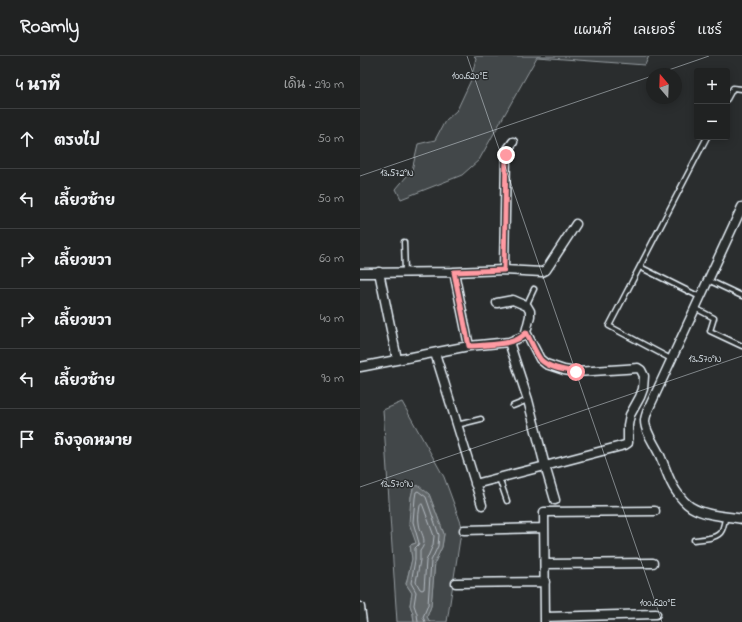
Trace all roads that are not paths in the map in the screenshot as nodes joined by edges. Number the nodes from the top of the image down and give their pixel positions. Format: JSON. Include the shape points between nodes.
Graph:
{"nodes":[{"id":1,"x":742,"y":89,"type":"edge"},
{"id":2,"x":730,"y":94,"type":"edge"},
{"id":3,"x":705,"y":140,"type":"edge"},
{"id":4,"x":513,"y":142,"type":"dead end"},
{"id":5,"x":742,"y":207,"type":"edge"},
{"id":6,"x":576,"y":224,"type":"dead end"},
{"id":7,"x":404,"y":242,"type":"dead end"},
{"id":8,"x":640,"y":267,"type":"junction"},
{"id":9,"x":504,"y":270,"type":"junction"},
{"id":10,"x":379,"y":272,"type":"junction"},
{"id":11,"x":406,"y":272,"type":"junction"},
{"id":12,"x":454,"y":272,"type":"junction"},
{"id":13,"x":360,"y":273,"type":"edge"},
{"id":14,"x":708,"y":280,"type":"junction"},
{"id":15,"x":534,"y":289,"type":"dead end"},
{"id":16,"x":742,"y":296,"type":"edge"},
{"id":17,"x":700,"y":297,"type":"junction"},
{"id":18,"x":497,"y":303,"type":"dead end"},
{"id":19,"x":526,"y":306,"type":"junction"},
{"id":20,"x":695,"y":307,"type":"junction"},
{"id":21,"x":526,"y":332,"type":"junction"},
{"id":22,"x":509,"y":342,"type":"junction"},
{"id":23,"x":469,"y":346,"type":"junction"},
{"id":24,"x":742,"y":346,"type":"edge"},
{"id":25,"x":435,"y":353,"type":"junction"},
{"id":26,"x":397,"y":359,"type":"junction"},
{"id":27,"x":671,"y":359,"type":"junction"},
{"id":28,"x":360,"y":367,"type":"edge"},
{"id":29,"x":528,"y":400,"type":"junction"},
{"id":30,"x":513,"y":406,"type":"dead end"},
{"id":31,"x":480,"y":419,"type":"dead end"},
{"id":32,"x":457,"y":425,"type":"junction"},
{"id":33,"x":545,"y":466,"type":"junction"},
{"id":34,"x":499,"y":478,"type":"junction"},
{"id":35,"x":476,"y":484,"type":"junction"},
{"id":36,"x":555,"y":500,"type":"dead end"},
{"id":37,"x":506,"y":501,"type":"dead end"},
{"id":38,"x":482,"y":506,"type":"dead end"},
{"id":39,"x":655,"y":510,"type":"dead end"},
{"id":40,"x":726,"y":516,"type":"junction"},
{"id":41,"x":742,"y":519,"type":"edge"},
{"id":42,"x":544,"y":528,"type":"junction"},
{"id":43,"x":464,"y":530,"type":"dead end"},
{"id":44,"x":694,"y":540,"type":"dead end"},
{"id":45,"x":653,"y":563,"type":"dead end"},
{"id":46,"x":545,"y":564,"type":"junction"},
{"id":47,"x":545,"y":582,"type":"junction"},
{"id":48,"x":456,"y":583,"type":"dead end"},
{"id":49,"x":360,"y":607,"type":"edge"},
{"id":50,"x":656,"y":614,"type":"dead end"},
{"id":51,"x":545,"y":619,"type":"edge"},
{"id":52,"x":362,"y":622,"type":"edge"}],
"edges":[{"from":1,"to":2,"type":"lane","via":[[733,88]]},
{"from":3,"to":8,"type":"lane"},
{"from":4,"to":9,"type":"street","via":[[506,155]]},
{"from":5,"to":14,"type":"street"},
{"from":6,"to":9,"type":"street","via":[[545,271]]},
{"from":7,"to":11,"type":"lane"},
{"from":8,"to":17,"type":"lane"},
{"from":8,"to":27,"type":"lane","via":[[609,326]]},
{"from":9,"to":12,"type":"street"},
{"from":10,"to":11,"type":"street"},
{"from":10,"to":13,"type":"street"},
{"from":10,"to":26,"type":"street"},
{"from":11,"to":12,"type":"street"},
{"from":12,"to":23,"type":"street"},
{"from":14,"to":16,"type":"lane"},
{"from":14,"to":17,"type":"street"},
{"from":15,"to":19,"type":"lane"},
{"from":17,"to":20,"type":"street"},
{"from":18,"to":19,"type":"street","via":[[513,300]]},
{"from":19,"to":21,"type":"street","via":[[530,311]]},
{"from":20,"to":24,"type":"lane","via":[[714,318],[710,331]]},
{"from":20,"to":27,"type":"street"},
{"from":21,"to":22,"type":"street","via":[[524,336]]},
{"from":21,"to":33,"type":"street","via":[[540,359],[546,364],[576,372],[638,368],[644,376],[643,389],[630,415],[628,444]]},
{"from":22,"to":23,"type":"street"},
{"from":22,"to":29,"type":"street"},
{"from":23,"to":25,"type":"street"},
{"from":25,"to":26,"type":"street"},
{"from":25,"to":32,"type":"street"},
{"from":26,"to":28,"type":"street"},
{"from":27,"to":40,"type":"street","via":[[646,416],[647,430],[681,498],[692,507]]},
{"from":29,"to":30,"type":"lane"},
{"from":29,"to":33,"type":"street"},
{"from":31,"to":32,"type":"lane"},
{"from":32,"to":35,"type":"street"},
{"from":33,"to":34,"type":"street"},
{"from":33,"to":36,"type":"street"},
{"from":34,"to":35,"type":"street"},
{"from":34,"to":37,"type":"lane"},
{"from":35,"to":38,"type":"street"},
{"from":39,"to":42,"type":"street","via":[[544,512]]},
{"from":40,"to":41,"type":"street"},
{"from":40,"to":44,"type":"lane","via":[[718,534]]},
{"from":42,"to":43,"type":"street"},
{"from":42,"to":46,"type":"street"},
{"from":45,"to":46,"type":"street"},
{"from":46,"to":47,"type":"street"},
{"from":47,"to":48,"type":"street"},
{"from":47,"to":51,"type":"street"},
{"from":49,"to":52,"type":"street"},
{"from":50,"to":51,"type":"street"}]}
